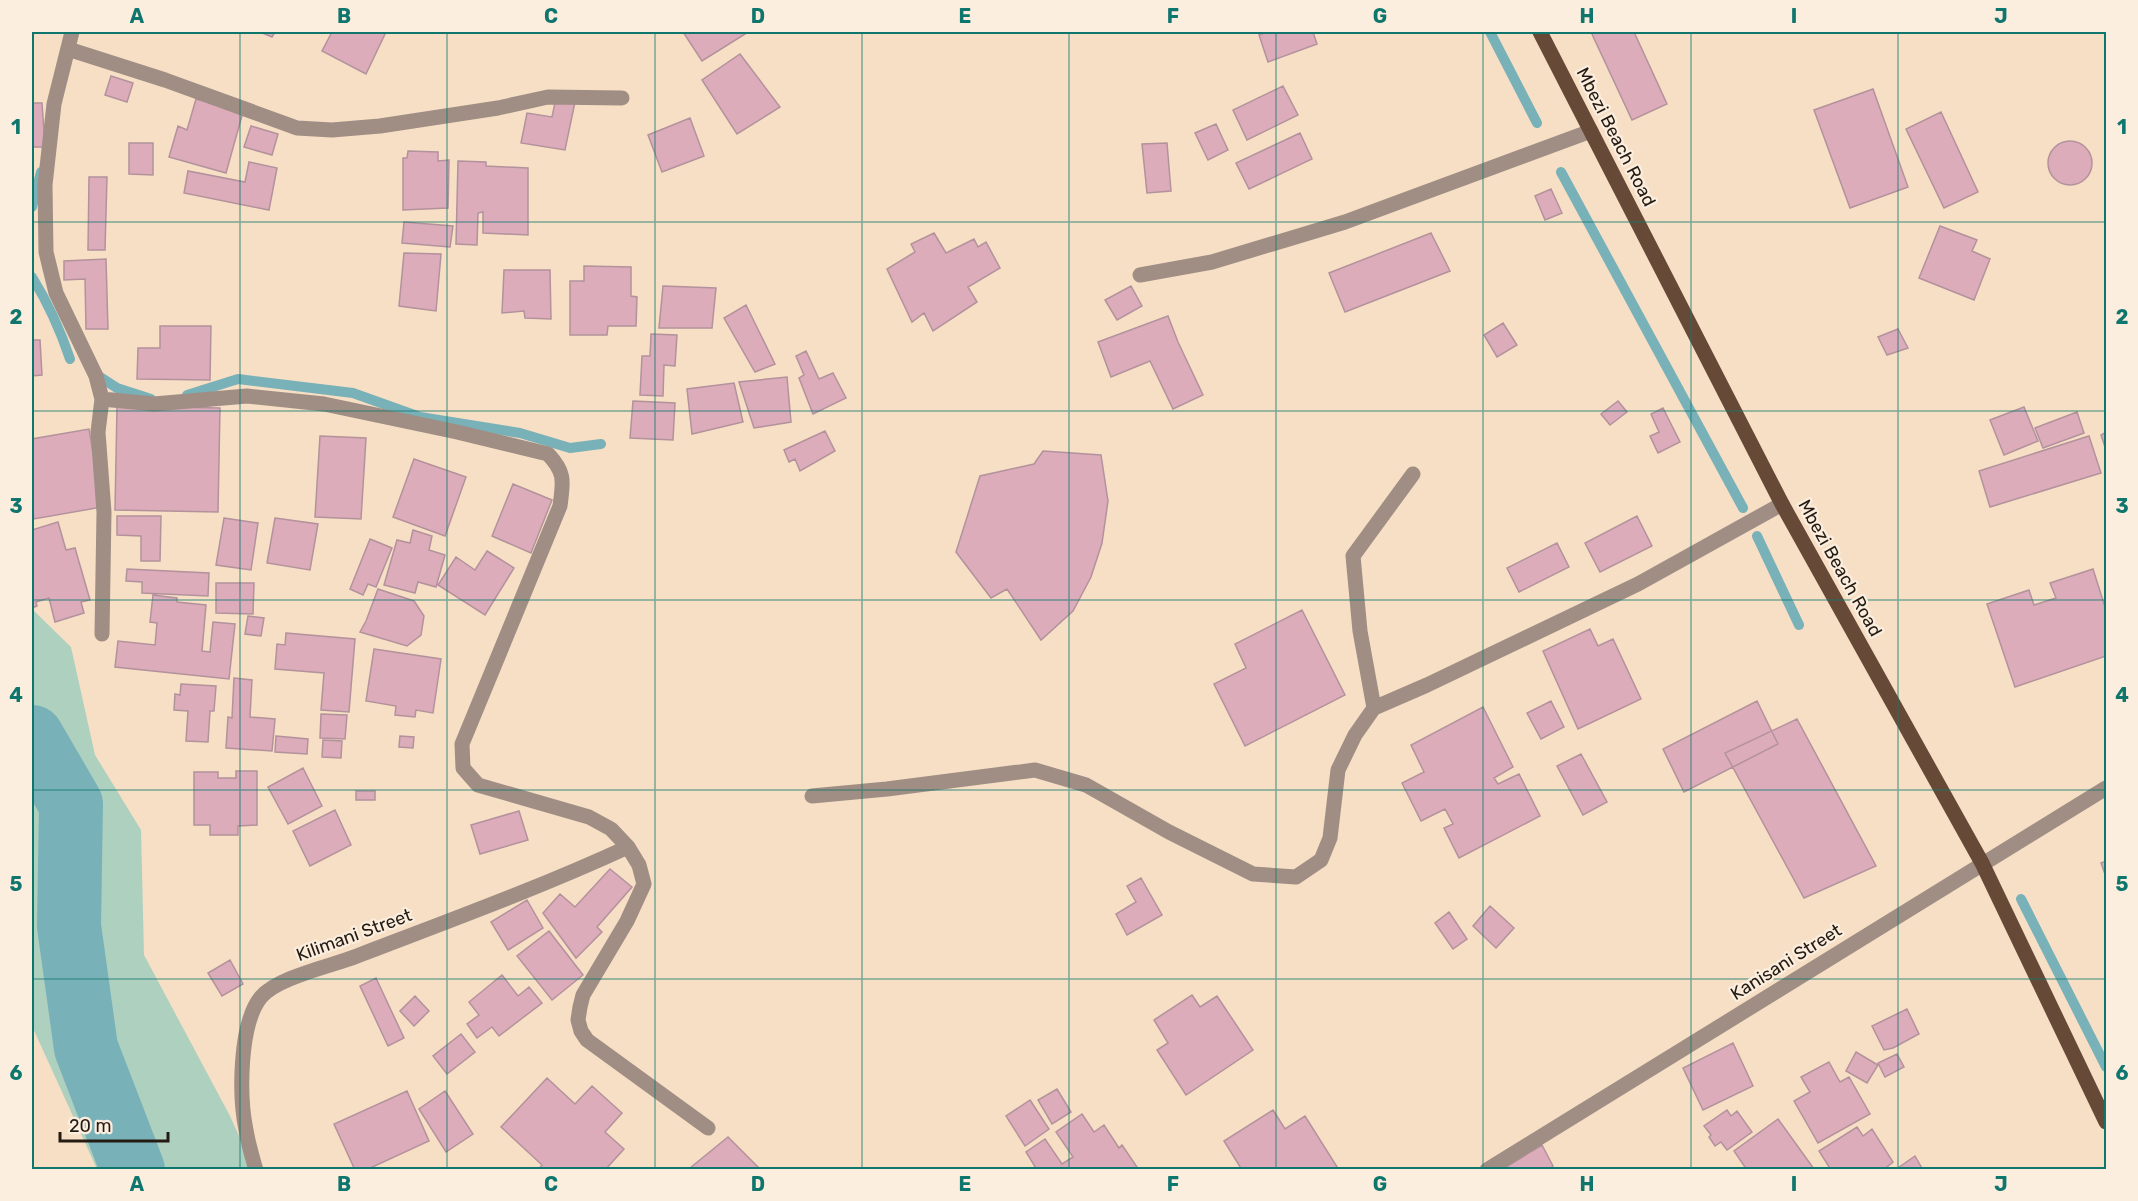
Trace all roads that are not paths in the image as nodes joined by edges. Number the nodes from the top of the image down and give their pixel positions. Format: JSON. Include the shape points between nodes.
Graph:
{"nodes":[{"id":1,"x":72,"y":32,"type":"edge"},
{"id":2,"x":1540,"y":32,"type":"edge"},
{"id":3,"x":68,"y":50,"type":"junction"},
{"id":4,"x":622,"y":98,"type":"dead end"},
{"id":5,"x":1591,"y":131,"type":"junction"},
{"id":6,"x":1140,"y":275,"type":"dead end"},
{"id":7,"x":102,"y":399,"type":"junction"},
{"id":8,"x":1413,"y":474,"type":"dead end"},
{"id":9,"x":1782,"y":504,"type":"junction"},
{"id":10,"x":102,"y":634,"type":"dead end"},
{"id":11,"x":1374,"y":708,"type":"junction"},
{"id":12,"x":2106,"y":788,"type":"edge"},
{"id":13,"x":812,"y":796,"type":"dead end"},
{"id":14,"x":628,"y":847,"type":"junction"},
{"id":15,"x":1982,"y":863,"type":"junction"},
{"id":16,"x":2106,"y":1122,"type":"edge"},
{"id":17,"x":708,"y":1128,"type":"dead end"},
{"id":18,"x":256,"y":1170,"type":"edge"},
{"id":19,"x":1487,"y":1170,"type":"edge"}],
"edges":[{"from":1,"to":3,"type":"street"},
{"from":2,"to":5,"type":"main road","name":"Mbezi Beach Road"},
{"from":3,"to":4,"type":"street","via":[[297,128],[381,126],[548,97]]},
{"from":3,"to":7,"type":"street","via":[[54,104],[45,185],[46,252],[56,293],[96,376]]},
{"from":5,"to":6,"type":"street","via":[[1345,222],[1212,262]]},
{"from":5,"to":9,"type":"main road","name":"Mbezi Beach Road"},
{"from":7,"to":10,"type":"street","via":[[98,432],[104,512]]},
{"from":7,"to":14,"type":"street","via":[[154,404],[247,396],[324,404],[548,454],[559,465],[563,477],[560,506],[462,744],[463,768],[478,784],[589,817],[611,829]]},
{"from":8,"to":11,"type":"street","via":[[1353,556],[1360,631]]},
{"from":9,"to":11,"type":"street","via":[[1638,584]]},
{"from":9,"to":15,"type":"main road","name":"Mbezi Beach Road"},
{"from":11,"to":13,"type":"street","via":[[1338,770],[1330,838],[1321,860],[1296,878],[1253,874],[1086,785],[1035,770]]},
{"from":12,"to":15,"type":"street","name":"Kanisani Street"},
{"from":14,"to":17,"type":"street","via":[[644,884],[583,995],[578,1020],[581,1031],[587,1040]]},
{"from":14,"to":18,"type":"street","name":"Kilimani Street","via":[[556,881],[282,982],[262,996],[243,1045],[245,1128]]},
{"from":15,"to":16,"type":"main road","name":"Mbezi Beach Road"},
{"from":15,"to":19,"type":"street","name":"Kanisani Street"}]}
